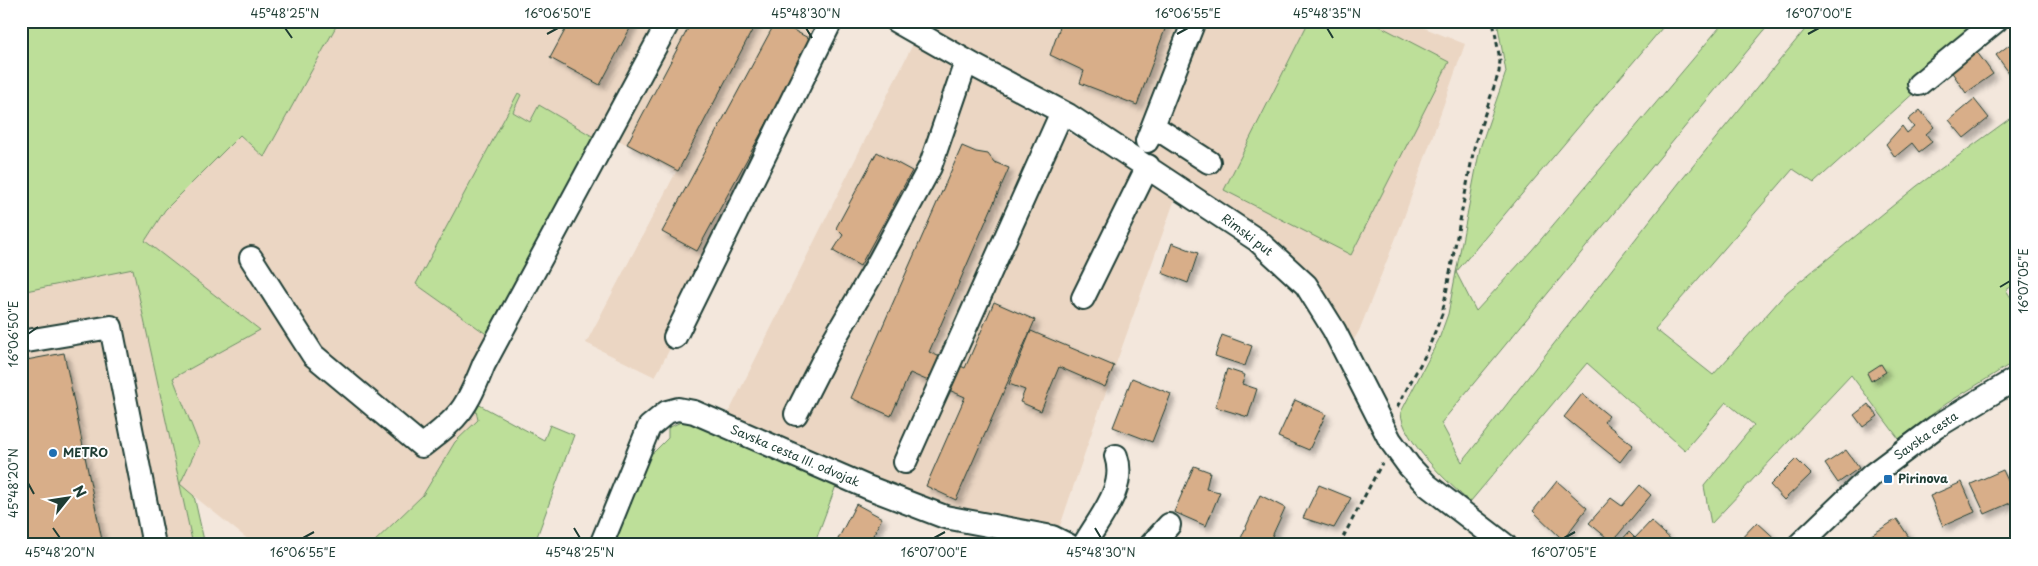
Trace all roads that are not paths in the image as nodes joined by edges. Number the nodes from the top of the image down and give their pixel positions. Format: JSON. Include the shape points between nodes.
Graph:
{"nodes":[{"id":1,"x":669,"y":21,"type":"edge"},
{"id":2,"x":831,"y":21,"type":"edge"},
{"id":3,"x":896,"y":21,"type":"edge"},
{"id":4,"x":1194,"y":21,"type":"edge"},
{"id":5,"x":1996,"y":21,"type":"edge"},
{"id":6,"x":929,"y":30,"type":"edge"},
{"id":7,"x":966,"y":62,"type":"junction"},
{"id":8,"x":1919,"y":84,"type":"dead end"},
{"id":9,"x":1062,"y":112,"type":"junction"},
{"id":10,"x":1209,"y":162,"type":"dead end"},
{"id":11,"x":1148,"y":166,"type":"junction"},
{"id":12,"x":251,"y":258,"type":"dead end"},
{"id":13,"x":1083,"y":298,"type":"dead end"},
{"id":14,"x":675,"y":337,"type":"dead end"},
{"id":15,"x":21,"y":342,"type":"edge"},
{"id":16,"x":2017,"y":378,"type":"edge"},
{"id":17,"x":796,"y":414,"type":"dead end"},
{"id":18,"x":1116,"y":456,"type":"dead end"},
{"id":19,"x":905,"y":462,"type":"dead end"},
{"id":20,"x":1169,"y":524,"type":"dead end"},
{"id":21,"x":154,"y":545,"type":"edge"},
{"id":22,"x":601,"y":545,"type":"edge"},
{"id":23,"x":1068,"y":545,"type":"edge"},
{"id":24,"x":1084,"y":545,"type":"edge"},
{"id":25,"x":1151,"y":545,"type":"edge"},
{"id":26,"x":1505,"y":545,"type":"edge"},
{"id":27,"x":1799,"y":545,"type":"edge"}],
"edges":[{"from":1,"to":12,"type":"street","via":[[484,364],[469,401],[459,416],[422,446],[313,355]]},
{"from":2,"to":14,"type":"street"},
{"from":3,"to":6,"type":"street","name":"Rimski put"},
{"from":4,"to":10,"type":"street","via":[[1150,133]]},
{"from":5,"to":8,"type":"street"},
{"from":6,"to":7,"type":"street","name":"Rimski put"},
{"from":7,"to":9,"type":"street","name":"Rimski put"},
{"from":7,"to":17,"type":"street","via":[[930,167]]},
{"from":9,"to":11,"type":"street","name":"Rimski put"},
{"from":9,"to":19,"type":"street"},
{"from":11,"to":13,"type":"street"},
{"from":11,"to":26,"type":"street","name":"Rimski put","via":[[1257,240],[1306,285],[1334,330],[1390,440],[1427,485]]},
{"from":15,"to":21,"type":"street","via":[[112,327]]},
{"from":16,"to":27,"type":"street","name":"Savska cesta","via":[[1936,427],[1872,475]]},
{"from":18,"to":24,"type":"street","via":[[1120,468],[1109,508]]},
{"from":20,"to":25,"type":"street"},
{"from":22,"to":23,"type":"street","name":"Savska cesta III. odvojak","via":[[650,428],[668,412],[678,409],[694,412],[945,517],[1052,537]]}]}
